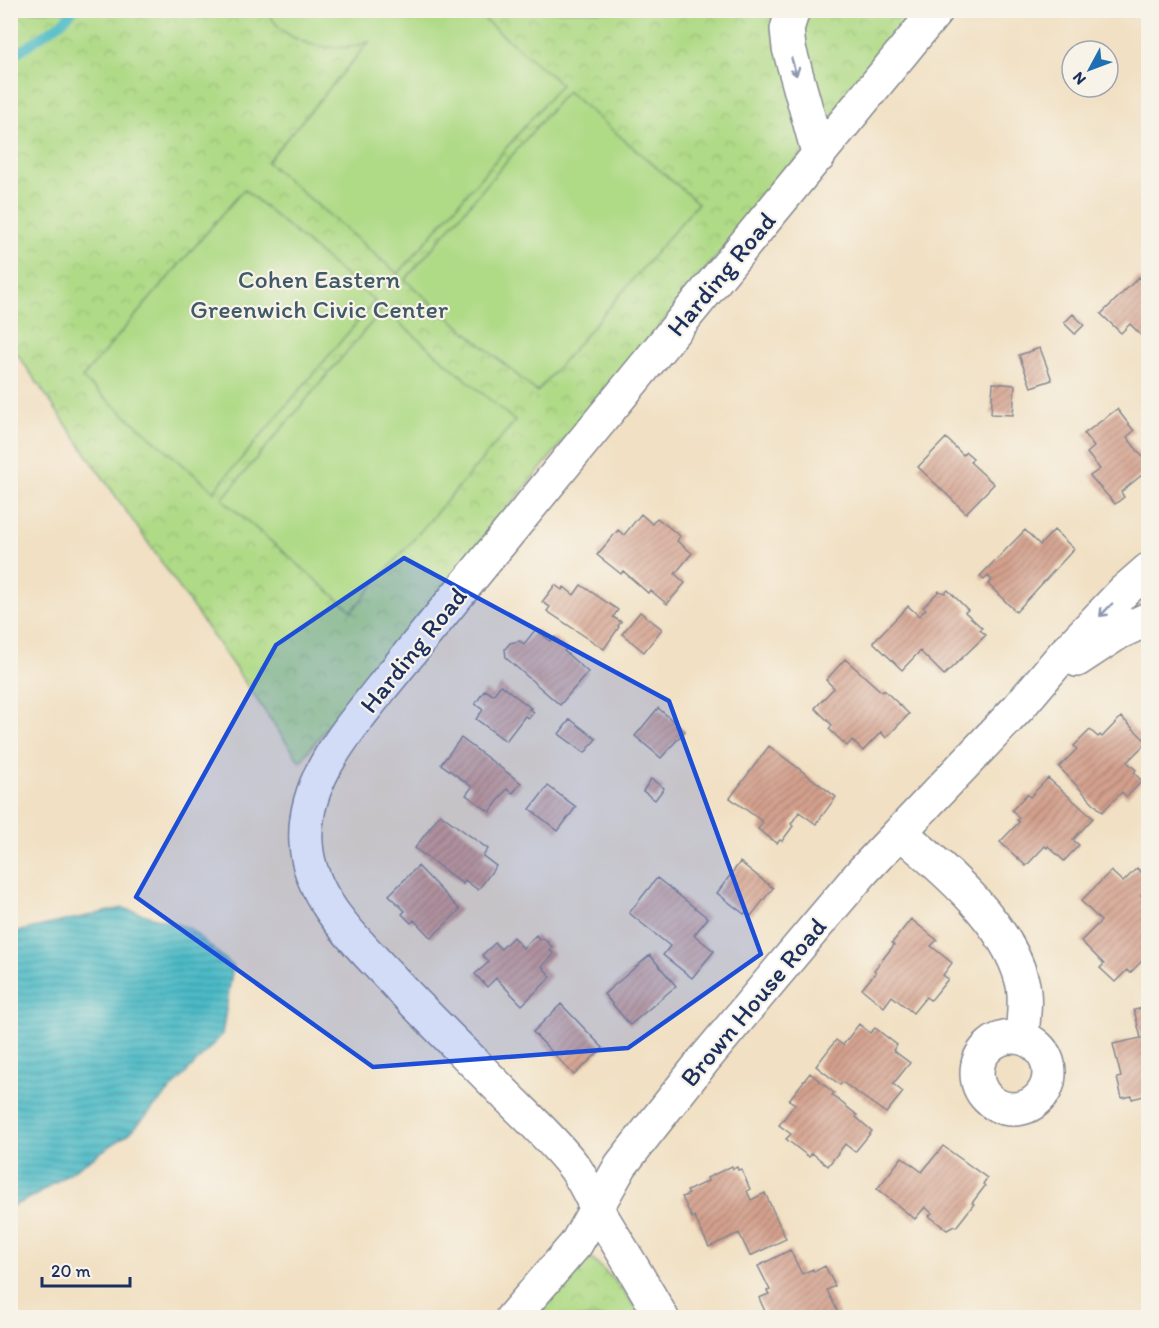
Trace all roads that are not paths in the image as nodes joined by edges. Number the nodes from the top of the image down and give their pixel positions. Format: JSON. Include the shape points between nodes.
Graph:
{"nodes":[{"id":1,"x":793,"y":10,"type":"edge"},
{"id":2,"x":937,"y":10,"type":"edge"},
{"id":3,"x":819,"y":156,"type":"junction"},
{"id":4,"x":1149,"y":570,"type":"edge"},
{"id":5,"x":1149,"y":619,"type":"edge"},
{"id":6,"x":1019,"y":707,"type":"junction"},
{"id":7,"x":900,"y":832,"type":"junction"},
{"id":8,"x":1022,"y":1037,"type":"dead end"},
{"id":9,"x":597,"y":1208,"type":"junction"},
{"id":10,"x":512,"y":1317,"type":"edge"},
{"id":11,"x":662,"y":1317,"type":"edge"}],
"edges":[{"from":1,"to":3,"type":"street","one_way":true,"via":[[787,29],[789,48]]},
{"from":2,"to":3,"type":"street","name":"Harding Road"},
{"from":3,"to":9,"type":"street","name":"Harding Road","via":[[382,687],[323,770],[308,813],[306,845],[312,873],[338,920],[575,1168]]},
{"from":4,"to":6,"type":"street","name":"Brown House Road","one_way":true,"via":[[1063,655]]},
{"from":5,"to":6,"type":"street","name":"Brown House Road","via":[[1118,633],[1073,663]]},
{"from":6,"to":7,"type":"street","name":"Brown House Road"},
{"from":7,"to":8,"type":"street","via":[[948,874],[997,930],[1023,982]]},
{"from":7,"to":9,"type":"street","name":"Brown House Road","via":[[703,1061],[621,1165]]},
{"from":9,"to":10,"type":"street","name":"Brown House Road","via":[[576,1244]]},
{"from":9,"to":11,"type":"street","name":"Harding Road"}]}
